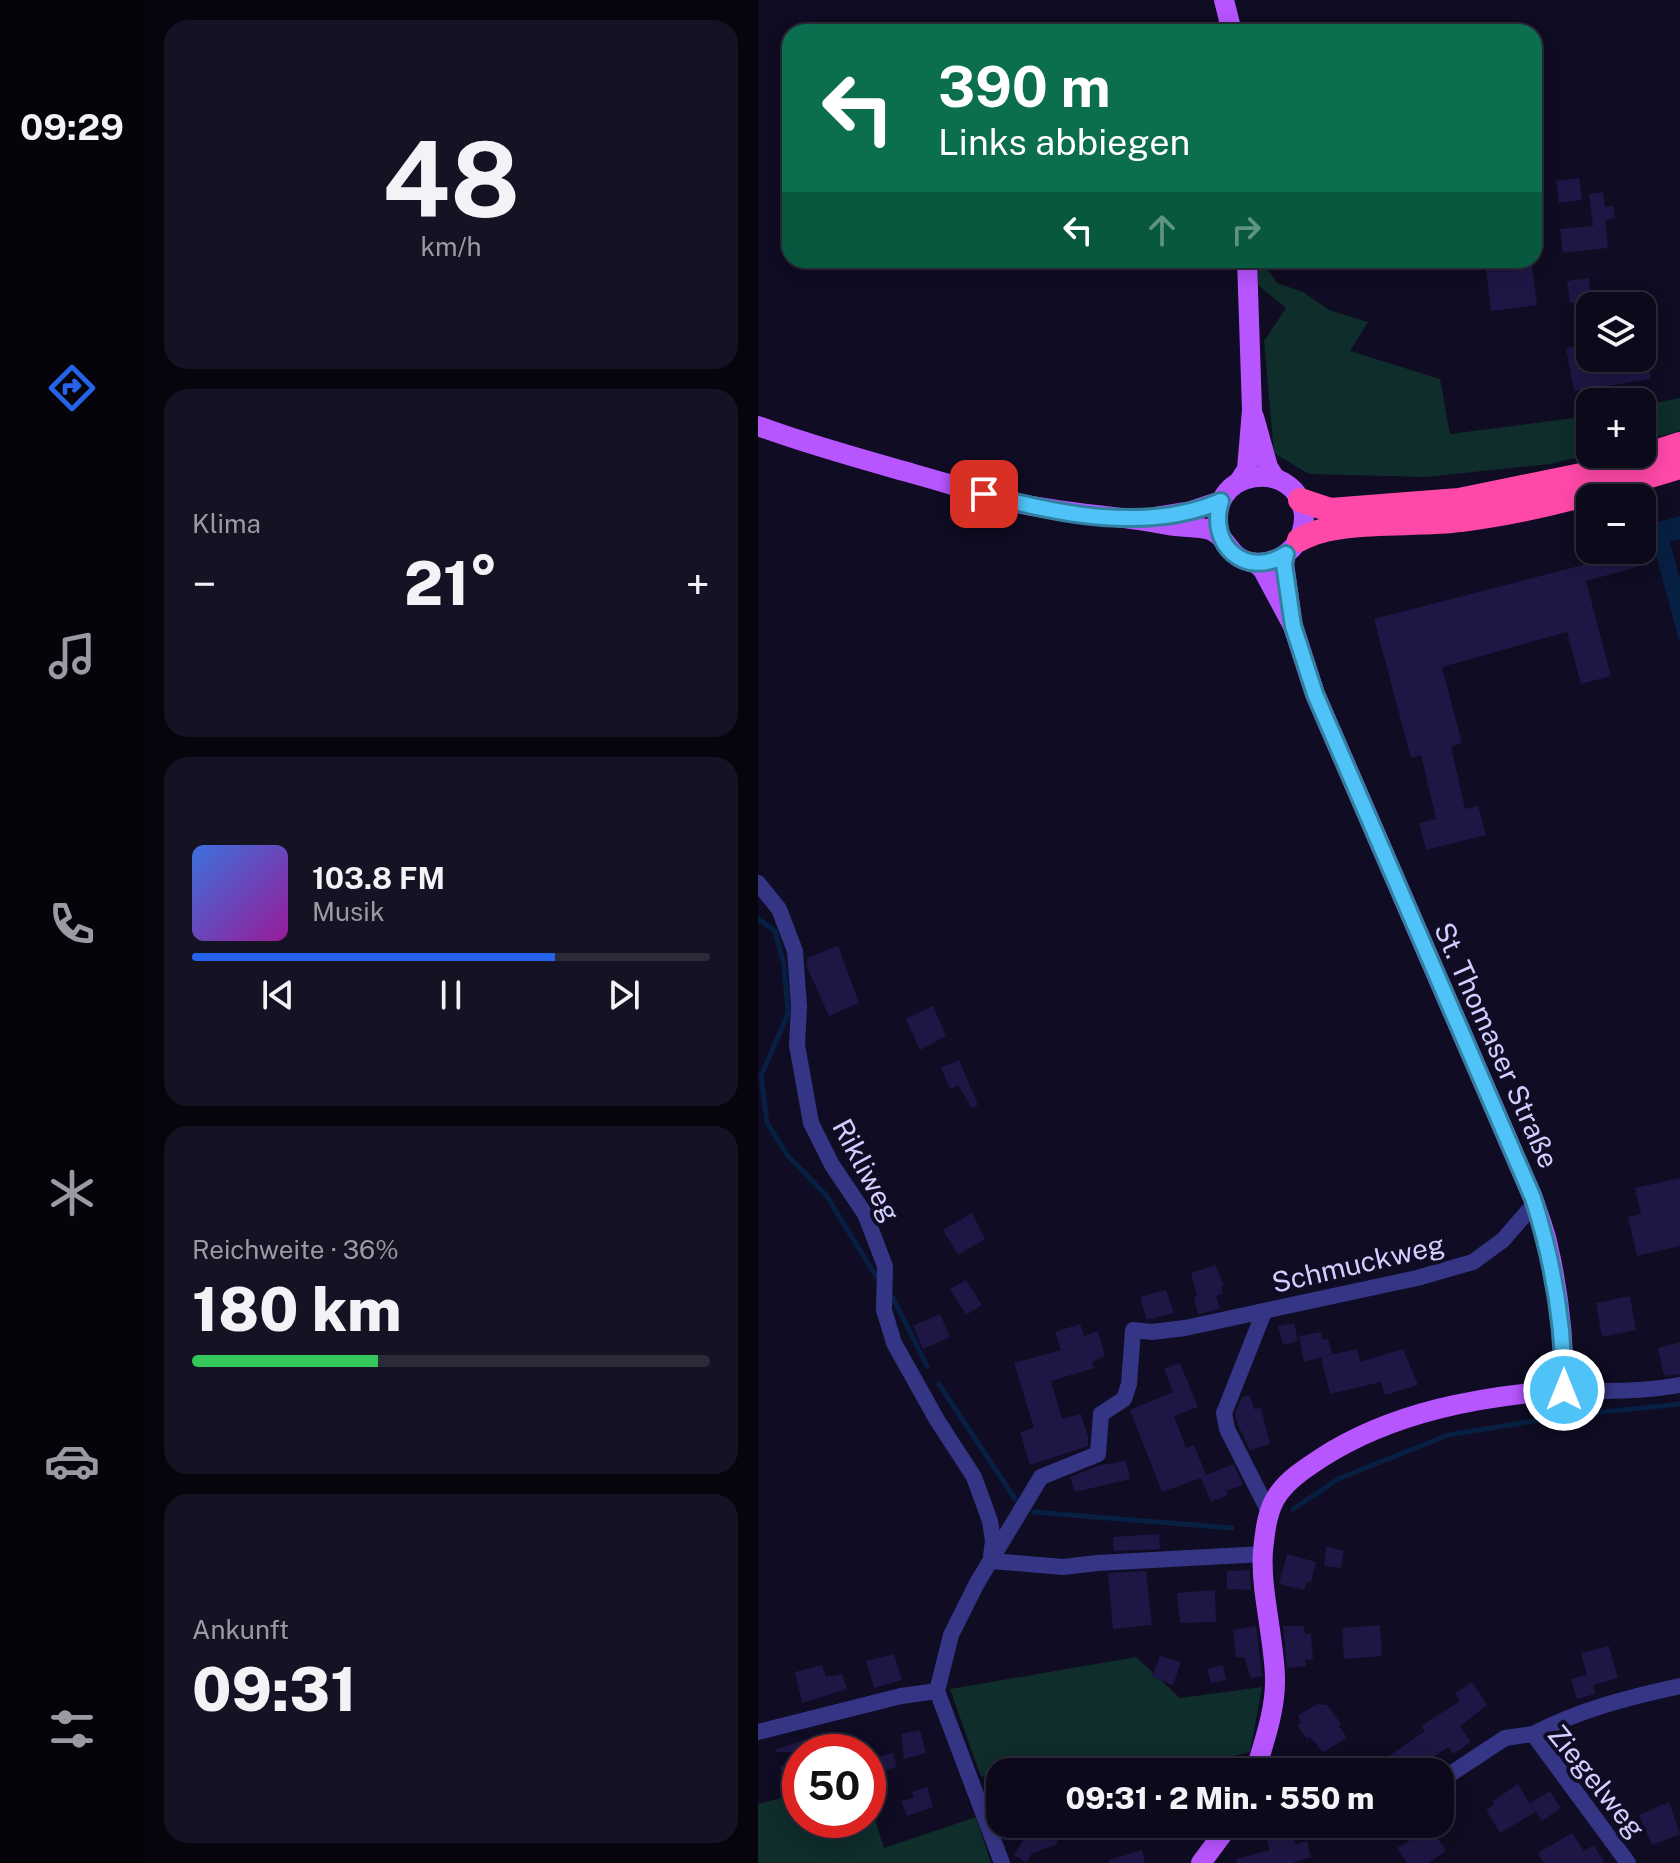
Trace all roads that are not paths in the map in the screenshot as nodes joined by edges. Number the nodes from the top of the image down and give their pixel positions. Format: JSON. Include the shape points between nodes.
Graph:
{"nodes":[{"id":1,"x":1224,"y":0,"type":"edge"},
{"id":2,"x":1230,"y":24,"type":"edge"},
{"id":3,"x":1247,"y":268,"type":"edge"},
{"id":4,"x":1252,"y":410,"type":"junction"},
{"id":5,"x":758,"y":426,"type":"edge"},
{"id":6,"x":1680,"y":444,"type":"edge"},
{"id":7,"x":1680,"y":467,"type":"edge"},
{"id":8,"x":1275,"y":478,"type":"junction"},
{"id":9,"x":1240,"y":480,"type":"junction"},
{"id":10,"x":1300,"y":500,"type":"junction"},
{"id":11,"x":1221,"y":501,"type":"junction"},
{"id":12,"x":1142,"y":519,"type":"junction"},
{"id":13,"x":1220,"y":536,"type":"junction"},
{"id":14,"x":1292,"y":547,"type":"junction"},
{"id":15,"x":1256,"y":563,"type":"junction"},
{"id":16,"x":1293,"y":626,"type":"junction"},
{"id":17,"x":758,"y":883,"type":"edge"},
{"id":18,"x":1535,"y":1203,"type":"junction"},
{"id":19,"x":1264,"y":1312,"type":"junction"},
{"id":20,"x":1680,"y":1385,"type":"edge"},
{"id":21,"x":1564,"y":1390,"type":"junction"},
{"id":22,"x":1269,"y":1512,"type":"junction"},
{"id":23,"x":1263,"y":1554,"type":"junction"},
{"id":24,"x":991,"y":1561,"type":"junction"},
{"id":25,"x":1680,"y":1686,"type":"edge"},
{"id":26,"x":937,"y":1691,"type":"junction"},
{"id":27,"x":758,"y":1732,"type":"edge"},
{"id":28,"x":1533,"y":1734,"type":"junction"},
{"id":29,"x":1259,"y":1758,"type":"edge"},
{"id":30,"x":1454,"y":1772,"type":"edge"},
{"id":31,"x":1220,"y":1838,"type":"edge"},
{"id":32,"x":1002,"y":1863,"type":"edge"},
{"id":33,"x":1201,"y":1863,"type":"edge"},
{"id":34,"x":1628,"y":1863,"type":"edge"}],
"edges":[{"from":1,"to":2,"type":"main road"},
{"from":3,"to":4,"type":"main road"},
{"from":4,"to":8,"type":"main road"},
{"from":4,"to":9,"type":"main road","via":[[1247,469]]},
{"from":5,"to":12,"type":"main road","via":[[1014,502]]},
{"from":6,"to":10,"type":"highway","via":[[1591,473],[1459,500],[1330,510]]},
{"from":7,"to":14,"type":"highway","via":[[1520,511],[1458,521],[1325,528]]},
{"from":8,"to":9,"type":"main road"},
{"from":8,"to":10,"type":"main road"},
{"from":9,"to":11,"type":"main road"},
{"from":10,"to":14,"type":"main road","via":[[1304,520]]},
{"from":11,"to":12,"type":"main road"},
{"from":11,"to":13,"type":"main road"},
{"from":12,"to":13,"type":"main road"},
{"from":13,"to":15,"type":"main road","via":[[1238,557]]},
{"from":14,"to":15,"type":"main road","via":[[1272,561]]},
{"from":14,"to":16,"type":"main road","name":"St. Thomaser Straße","via":[[1284,564]]},
{"from":15,"to":16,"type":"main road","name":"St. Thomaser Straße"},
{"from":16,"to":18,"type":"main road","name":"St. Thomaser Straße","via":[[1321,709]]},
{"from":17,"to":24,"type":"street","name":"Rikliweg","via":[[779,909],[795,951],[797,1045],[811,1123],[865,1214],[885,1266],[884,1310],[894,1343],[974,1477],[990,1521]]},
{"from":18,"to":19,"type":"street","name":"Schmuckweg","via":[[1503,1240],[1473,1262]]},
{"from":18,"to":21,"type":"main road","name":"St. Thomaser Straße","via":[[1555,1280]]},
{"from":19,"to":22,"type":"street","name":"Schmuckweg","via":[[1224,1413]]},
{"from":19,"to":24,"type":"street","name":"Schmuckweg","via":[[1185,1328],[1133,1330],[1129,1384],[1124,1399],[1101,1414],[1098,1454],[1041,1477]]},
{"from":20,"to":21,"type":"street","via":[[1651,1391]]},
{"from":21,"to":22,"type":"main road","via":[[1485,1398],[1386,1424],[1299,1473]]},
{"from":22,"to":23,"type":"main road"},
{"from":23,"to":24,"type":"street","via":[[1063,1567]]},
{"from":23,"to":29,"type":"main road","via":[[1275,1680]]},
{"from":24,"to":26,"type":"street","name":"Rikliweg","via":[[951,1635]]},
{"from":25,"to":28,"type":"street","via":[[1562,1718]]},
{"from":26,"to":27,"type":"street"},
{"from":26,"to":32,"type":"street"},
{"from":28,"to":30,"type":"street","name":"Ziegelweg","via":[[1505,1738]]},
{"from":28,"to":34,"type":"street","name":"Ziegelweg"},
{"from":31,"to":33,"type":"main road"}]}
